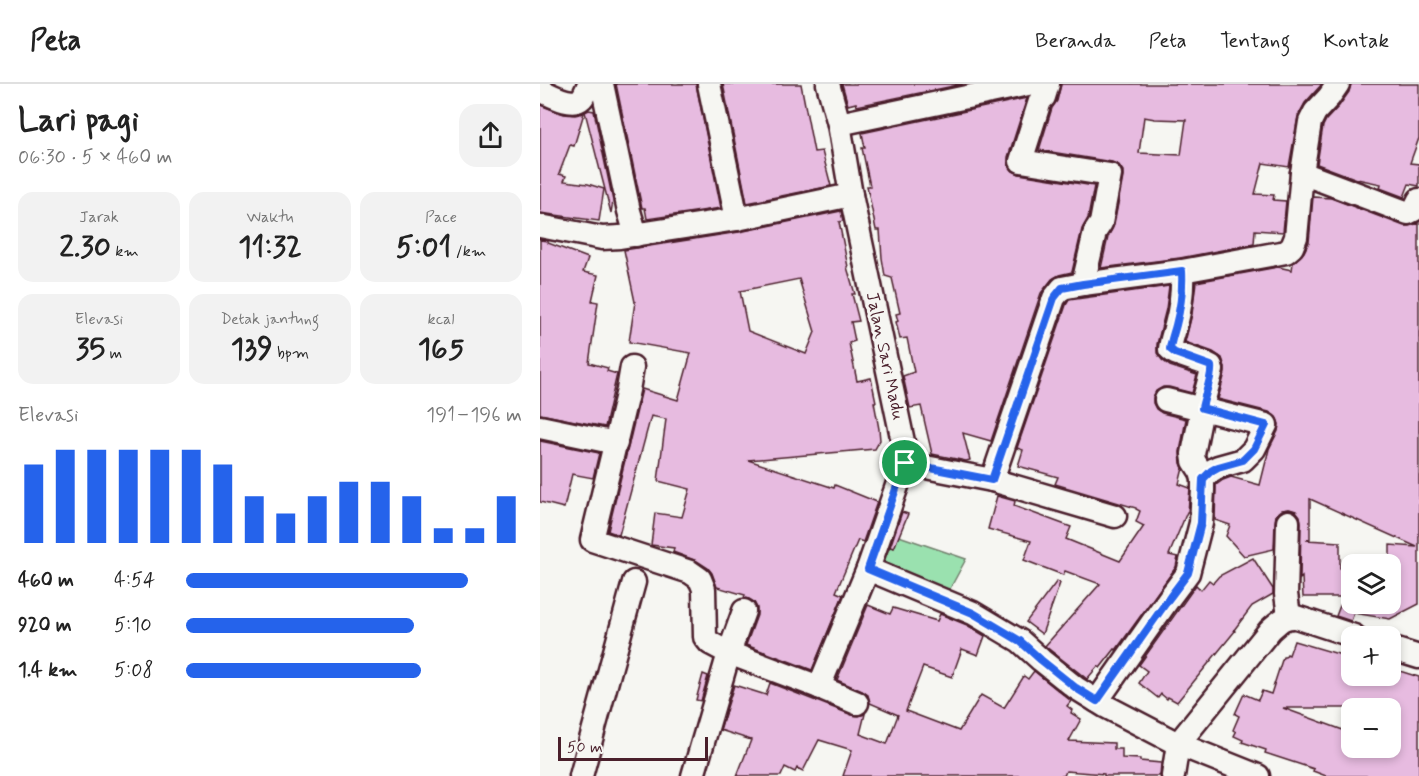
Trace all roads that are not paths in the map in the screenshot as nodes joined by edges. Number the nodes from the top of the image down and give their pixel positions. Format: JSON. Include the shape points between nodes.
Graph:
{"nodes":[{"id":1,"x":589,"y":84,"type":"edge"},
{"id":2,"x":602,"y":84,"type":"edge"},
{"id":3,"x":709,"y":84,"type":"edge"},
{"id":4,"x":828,"y":84,"type":"edge"},
{"id":5,"x":1028,"y":84,"type":"edge"},
{"id":6,"x":1048,"y":84,"type":"edge"},
{"id":7,"x":1338,"y":84,"type":"edge"},
{"id":8,"x":540,"y":90,"type":"edge"},
{"id":9,"x":944,"y":92,"type":"edge"},
{"id":10,"x":839,"y":124,"type":"junction"},
{"id":11,"x":1302,"y":173,"type":"junction"},
{"id":12,"x":851,"y":195,"type":"junction"},
{"id":13,"x":1419,"y":200,"type":"edge"},
{"id":14,"x":737,"y":219,"type":"junction"},
{"id":15,"x":540,"y":226,"type":"edge"},
{"id":16,"x":636,"y":235,"type":"junction"},
{"id":17,"x":1182,"y":271,"type":"junction"},
{"id":18,"x":1083,"y":284,"type":"junction"},
{"id":19,"x":632,"y":367,"type":"dead end"},
{"id":20,"x":1166,"y":400,"type":"dead end"},
{"id":21,"x":1202,"y":408,"type":"junction"},
{"id":22,"x":540,"y":427,"type":"edge"},
{"id":23,"x":616,"y":443,"type":"junction"},
{"id":24,"x":905,"y":463,"type":"junction"},
{"id":25,"x":1203,"y":479,"type":"junction"},
{"id":26,"x":992,"y":480,"type":"junction"},
{"id":27,"x":1115,"y":516,"type":"dead end"},
{"id":28,"x":1288,"y":522,"type":"dead end"},
{"id":29,"x":868,"y":569,"type":"junction"},
{"id":30,"x":634,"y":582,"type":"dead end"},
{"id":31,"x":744,"y":611,"type":"dead end"},
{"id":32,"x":1289,"y":616,"type":"junction"},
{"id":33,"x":1341,"y":632,"type":"edge"},
{"id":34,"x":1401,"y":651,"type":"edge"},
{"id":35,"x":729,"y":653,"type":"junction"},
{"id":36,"x":1419,"y":657,"type":"edge"},
{"id":37,"x":819,"y":687,"type":"junction"},
{"id":38,"x":1097,"y":701,"type":"junction"},
{"id":39,"x":857,"y":703,"type":"dead end"},
{"id":40,"x":1178,"y":744,"type":"junction"},
{"id":41,"x":699,"y":774,"type":"edge"},
{"id":42,"x":581,"y":776,"type":"edge"},
{"id":43,"x":1173,"y":776,"type":"edge"},
{"id":44,"x":1257,"y":776,"type":"edge"}],
"edges":[{"from":1,"to":8,"type":"street","via":[[583,97],[574,102]]},
{"from":2,"to":16,"type":"street"},
{"from":3,"to":14,"type":"street"},
{"from":4,"to":10,"type":"street","name":"Jalan Sari Madu"},
{"from":5,"to":9,"type":"street"},
{"from":6,"to":18,"type":"street","via":[[1021,161],[1110,175]]},
{"from":7,"to":11,"type":"street","via":[[1310,122]]},
{"from":9,"to":10,"type":"street"},
{"from":10,"to":12,"type":"street","name":"Jalan Sari Madu"},
{"from":11,"to":13,"type":"street","via":[[1407,213],[1414,210]]},
{"from":11,"to":17,"type":"street","via":[[1296,237],[1286,252]]},
{"from":12,"to":14,"type":"street"},
{"from":12,"to":24,"type":"street","name":"Jalan Sari Madu","via":[[905,447]]},
{"from":14,"to":16,"type":"street"},
{"from":15,"to":16,"type":"street","via":[[602,238]]},
{"from":17,"to":18,"type":"street"},
{"from":17,"to":21,"type":"street","via":[[1181,302],[1170,349],[1211,366]]},
{"from":18,"to":26,"type":"street","via":[[1062,288],[1054,298]]},
{"from":19,"to":23,"type":"street"},
{"from":20,"to":21,"type":"street"},
{"from":21,"to":25,"type":"street","via":[[1193,453]]},
{"from":21,"to":25,"type":"street","via":[[1266,425],[1254,449],[1243,460],[1218,467]]},
{"from":22,"to":23,"type":"street"},
{"from":23,"to":35,"type":"street","via":[[592,540],[700,579],[704,589],[705,637],[710,644]]},
{"from":24,"to":26,"type":"street"},
{"from":24,"to":29,"type":"street","name":"Jalan Sari Madu"},
{"from":25,"to":38,"type":"street","via":[[1201,523],[1188,573]]},
{"from":26,"to":27,"type":"street"},
{"from":28,"to":32,"type":"street"},
{"from":29,"to":37,"type":"street","name":"Jalan Sari Madu"},
{"from":29,"to":38,"type":"street","via":[[973,613],[1020,641]]},
{"from":30,"to":42,"type":"street"},
{"from":31,"to":35,"type":"street"},
{"from":32,"to":33,"type":"street"},
{"from":32,"to":40,"type":"street","via":[[1270,630]]},
{"from":34,"to":36,"type":"street"},
{"from":35,"to":37,"type":"street"},
{"from":35,"to":41,"type":"street"},
{"from":37,"to":39,"type":"street"},
{"from":38,"to":40,"type":"street"},
{"from":40,"to":43,"type":"street"},
{"from":40,"to":44,"type":"street"}]}
